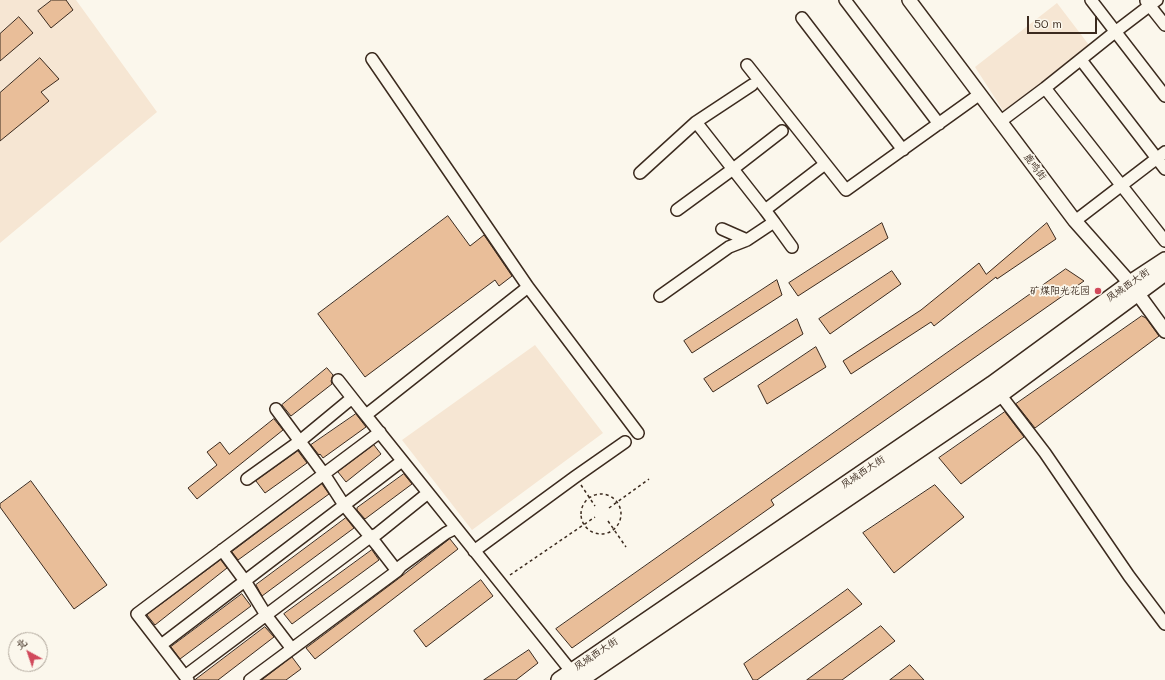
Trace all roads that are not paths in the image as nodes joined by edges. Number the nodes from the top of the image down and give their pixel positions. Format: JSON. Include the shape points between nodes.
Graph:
{"nodes":[{"id":1,"x":845,"y":0,"type":"edge"},
{"id":2,"x":909,"y":0,"type":"edge"},
{"id":3,"x":1090,"y":0,"type":"edge"},
{"id":4,"x":1151,"y":2,"type":"edge"},
{"id":5,"x":802,"y":18,"type":"dead end"},
{"id":6,"x":1165,"y":25,"type":"edge"},
{"id":7,"x":1115,"y":32,"type":"junction"},
{"id":8,"x":372,"y":58,"type":"dead end"},
{"id":9,"x":1080,"y":60,"type":"junction"},
{"id":10,"x":747,"y":65,"type":"dead end"},
{"id":11,"x":752,"y":85,"type":"dead end"},
{"id":12,"x":1045,"y":88,"type":"junction"},
{"id":13,"x":980,"y":94,"type":"junction"},
{"id":14,"x":1165,"y":96,"type":"edge"},
{"id":15,"x":1000,"y":121,"type":"junction"},
{"id":16,"x":696,"y":122,"type":"junction"},
{"id":17,"x":939,"y":124,"type":"junction"},
{"id":18,"x":782,"y":131,"type":"dead end"},
{"id":19,"x":903,"y":150,"type":"junction"},
{"id":20,"x":1161,"y":155,"type":"edge"},
{"id":21,"x":825,"y":164,"type":"junction"},
{"id":22,"x":733,"y":169,"type":"junction"},
{"id":23,"x":1165,"y":169,"type":"edge"},
{"id":24,"x":640,"y":173,"type":"dead end"},
{"id":25,"x":1122,"y":185,"type":"junction"},
{"id":26,"x":677,"y":210,"type":"dead end"},
{"id":27,"x":765,"y":210,"type":"junction"},
{"id":28,"x":1075,"y":221,"type":"junction"},
{"id":29,"x":774,"y":222,"type":"junction"},
{"id":30,"x":722,"y":229,"type":"dead end"},
{"id":31,"x":747,"y":240,"type":"junction"},
{"id":32,"x":1165,"y":241,"type":"edge"},
{"id":33,"x":792,"y":247,"type":"dead end"},
{"id":34,"x":1165,"y":260,"type":"edge"},
{"id":35,"x":1165,"y":273,"type":"edge"},
{"id":36,"x":528,"y":286,"type":"junction"},
{"id":37,"x":1134,"y":288,"type":"junction"},
{"id":38,"x":660,"y":296,"type":"dead end"},
{"id":39,"x":1165,"y":331,"type":"edge"},
{"id":40,"x":338,"y":380,"type":"dead end"},
{"id":41,"x":996,"y":389,"type":"junction"},
{"id":42,"x":276,"y":409,"type":"dead end"},
{"id":43,"x":363,"y":411,"type":"junction"},
{"id":44,"x":380,"y":432,"type":"junction"},
{"id":45,"x":638,"y":433,"type":"dead end"},
{"id":46,"x":300,"y":441,"type":"junction"},
{"id":47,"x":625,"y":442,"type":"dead end"},
{"id":48,"x":402,"y":461,"type":"junction"},
{"id":49,"x":324,"y":474,"type":"junction"},
{"id":50,"x":247,"y":479,"type":"dead end"},
{"id":51,"x":428,"y":493,"type":"junction"},
{"id":52,"x":344,"y":505,"type":"junction"},
{"id":53,"x":456,"y":528,"type":"junction"},
{"id":54,"x":370,"y":537,"type":"junction"},
{"id":55,"x":222,"y":550,"type":"junction"},
{"id":56,"x":474,"y":551,"type":"junction"},
{"id":57,"x":397,"y":571,"type":"junction"},
{"id":58,"x":245,"y":581,"type":"junction"},
{"id":59,"x":266,"y":615,"type":"junction"},
{"id":60,"x":1165,"y":624,"type":"edge"},
{"id":61,"x":161,"y":644,"type":"junction"},
{"id":62,"x":292,"y":649,"type":"junction"},
{"id":63,"x":186,"y":678,"type":"edge"},
{"id":64,"x":572,"y":678,"type":"edge"},
{"id":65,"x":250,"y":680,"type":"edge"}],
"edges":[{"from":1,"to":17,"type":"street"},
{"from":2,"to":13,"type":"street","name":"鹿鸣街"},
{"from":3,"to":7,"type":"street"},
{"from":4,"to":6,"type":"street"},
{"from":4,"to":7,"type":"street"},
{"from":5,"to":19,"type":"street"},
{"from":7,"to":9,"type":"street"},
{"from":7,"to":14,"type":"street"},
{"from":8,"to":36,"type":"street"},
{"from":9,"to":12,"type":"street"},
{"from":9,"to":20,"type":"street"},
{"from":10,"to":21,"type":"street"},
{"from":11,"to":16,"type":"street"},
{"from":12,"to":15,"type":"street"},
{"from":12,"to":25,"type":"street"},
{"from":13,"to":15,"type":"street","name":"鹿鸣街"},
{"from":13,"to":17,"type":"street"},
{"from":15,"to":28,"type":"street","name":"鹿鸣街"},
{"from":16,"to":22,"type":"street"},
{"from":16,"to":24,"type":"street"},
{"from":17,"to":19,"type":"street"},
{"from":18,"to":22,"type":"street"},
{"from":19,"to":21,"type":"street","via":[[846,190]]},
{"from":20,"to":23,"type":"street"},
{"from":20,"to":25,"type":"street"},
{"from":21,"to":27,"type":"street"},
{"from":22,"to":26,"type":"street"},
{"from":22,"to":27,"type":"street"},
{"from":25,"to":28,"type":"street"},
{"from":25,"to":32,"type":"street"},
{"from":27,"to":29,"type":"street"},
{"from":28,"to":37,"type":"street","name":"鹿鸣街"},
{"from":29,"to":31,"type":"street"},
{"from":29,"to":33,"type":"street"},
{"from":30,"to":31,"type":"street"},
{"from":31,"to":38,"type":"street","via":[[729,247]]},
{"from":34,"to":37,"type":"main road","name":"凤城西大街"},
{"from":35,"to":37,"type":"main road","name":"凤城西大街"},
{"from":36,"to":43,"type":"street"},
{"from":36,"to":45,"type":"street"},
{"from":37,"to":39,"type":"street","name":"鹿鸣街"},
{"from":37,"to":41,"type":"main road","name":"凤城西大街"},
{"from":40,"to":43,"type":"street"},
{"from":41,"to":60,"type":"street","via":[[1045,453]]},
{"from":41,"to":64,"type":"main road","name":"凤城西大街"},
{"from":42,"to":46,"type":"street"},
{"from":43,"to":44,"type":"street"},
{"from":43,"to":46,"type":"street","via":[[352,398]]},
{"from":44,"to":48,"type":"street"},
{"from":44,"to":49,"type":"street"},
{"from":46,"to":49,"type":"street"},
{"from":46,"to":50,"type":"street"},
{"from":47,"to":56,"type":"street"},
{"from":48,"to":51,"type":"street"},
{"from":48,"to":52,"type":"street"},
{"from":49,"to":52,"type":"street"},
{"from":49,"to":55,"type":"street"},
{"from":51,"to":53,"type":"street"},
{"from":51,"to":54,"type":"street"},
{"from":52,"to":54,"type":"street"},
{"from":52,"to":58,"type":"street"},
{"from":53,"to":56,"type":"street"},
{"from":53,"to":57,"type":"street"},
{"from":54,"to":57,"type":"street"},
{"from":54,"to":59,"type":"street"},
{"from":55,"to":58,"type":"street"},
{"from":55,"to":61,"type":"street","via":[[137,614]]},
{"from":56,"to":64,"type":"street"},
{"from":57,"to":62,"type":"street"},
{"from":58,"to":59,"type":"street"},
{"from":58,"to":61,"type":"street"},
{"from":59,"to":62,"type":"street"},
{"from":59,"to":63,"type":"street"},
{"from":61,"to":63,"type":"street"},
{"from":62,"to":65,"type":"street"}]}
